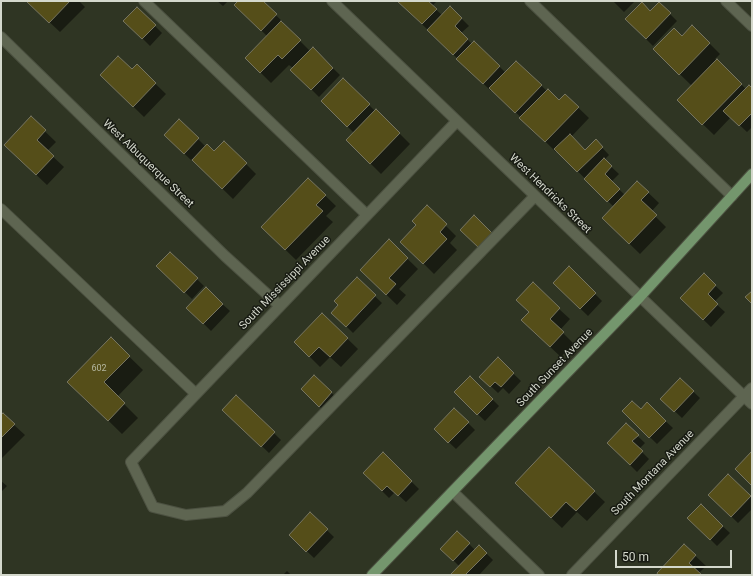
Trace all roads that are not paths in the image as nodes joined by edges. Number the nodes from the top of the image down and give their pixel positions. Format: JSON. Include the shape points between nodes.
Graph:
{"nodes":[{"id":1,"x":144,"y":1,"type":"edge"},
{"id":2,"x":332,"y":1,"type":"edge"},
{"id":3,"x":530,"y":1,"type":"edge"},
{"id":4,"x":726,"y":1,"type":"edge"},
{"id":5,"x":752,"y":26,"type":"edge"},
{"id":6,"x":1,"y":37,"type":"edge"},
{"id":7,"x":457,"y":121,"type":"junction"},
{"id":8,"x":752,"y":174,"type":"edge"},
{"id":9,"x":535,"y":196,"type":"junction"},
{"id":10,"x":732,"y":196,"type":"junction"},
{"id":11,"x":1,"y":209,"type":"edge"},
{"id":12,"x":367,"y":214,"type":"junction"},
{"id":13,"x":640,"y":297,"type":"junction"},
{"id":14,"x":280,"y":306,"type":"junction"},
{"id":15,"x":752,"y":388,"type":"edge"},
{"id":16,"x":196,"y":394,"type":"junction"},
{"id":17,"x":744,"y":396,"type":"junction"},
{"id":18,"x":752,"y":404,"type":"edge"},
{"id":19,"x":453,"y":492,"type":"junction"},
{"id":20,"x":372,"y":575,"type":"edge"},
{"id":21,"x":539,"y":575,"type":"edge"},
{"id":22,"x":572,"y":575,"type":"edge"}],
"edges":[{"from":1,"to":12,"type":"street"},
{"from":2,"to":7,"type":"street","name":"West Hendricks Street"},
{"from":3,"to":10,"type":"street"},
{"from":4,"to":5,"type":"street"},
{"from":6,"to":14,"type":"street","name":"West Albuquerque Street","via":[[225,256]]},
{"from":7,"to":9,"type":"street","name":"West Hendricks Street"},
{"from":7,"to":12,"type":"street","name":"South Mississippi Avenue"},
{"from":8,"to":10,"type":"main road","name":"South Sunset Avenue"},
{"from":9,"to":13,"type":"street","name":"West Hendricks Street"},
{"from":9,"to":16,"type":"street","name":"South Mississippi Avenue","via":[[252,488],[225,511],[186,515],[153,507],[131,462]]},
{"from":10,"to":13,"type":"main road","name":"South Sunset Avenue"},
{"from":11,"to":16,"type":"street"},
{"from":12,"to":14,"type":"street","name":"South Mississippi Avenue"},
{"from":13,"to":17,"type":"street","name":"West Hendricks Street"},
{"from":13,"to":19,"type":"main road","name":"South Sunset Avenue"},
{"from":14,"to":16,"type":"street","name":"South Mississippi Avenue"},
{"from":15,"to":17,"type":"street","name":"South Montana Avenue"},
{"from":17,"to":18,"type":"street","name":"West Hendricks Street"},
{"from":17,"to":22,"type":"street","name":"South Montana Avenue"},
{"from":19,"to":20,"type":"main road","name":"South Sunset Avenue"},
{"from":19,"to":21,"type":"street"}]}
